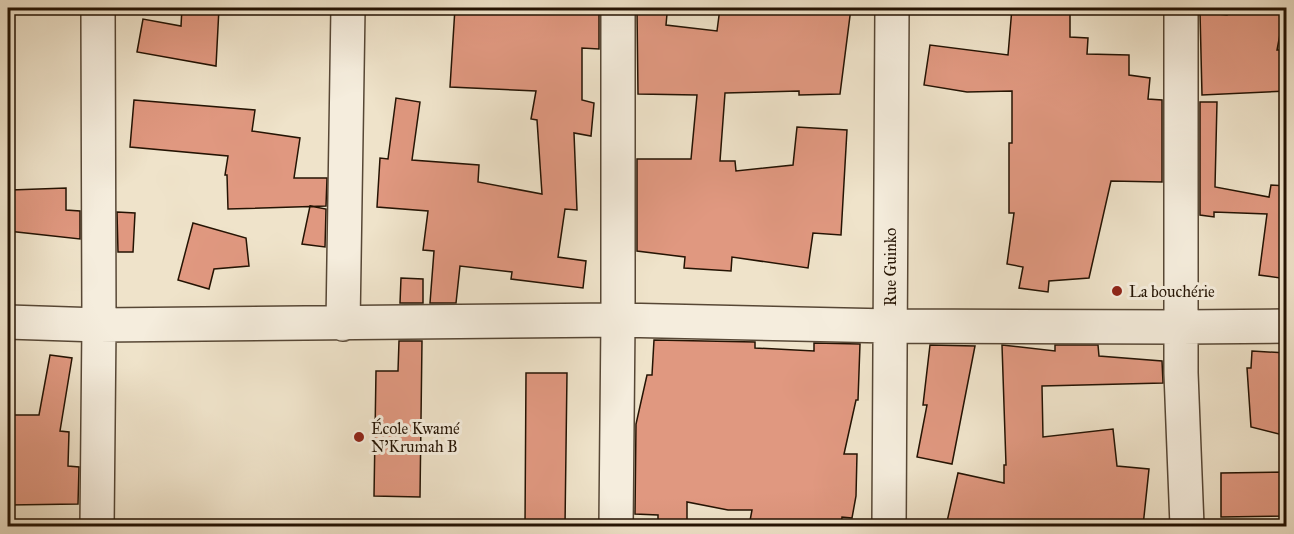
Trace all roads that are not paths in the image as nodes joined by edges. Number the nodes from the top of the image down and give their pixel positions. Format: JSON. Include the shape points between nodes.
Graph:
{"nodes":[{"id":1,"x":98,"y":8,"type":"edge"},
{"id":2,"x":348,"y":8,"type":"edge"},
{"id":3,"x":618,"y":8,"type":"edge"},
{"id":4,"x":892,"y":8,"type":"edge"},
{"id":5,"x":1181,"y":8,"type":"edge"},
{"id":6,"x":618,"y":320,"type":"junction"},
{"id":7,"x":8,"y":322,"type":"edge"},
{"id":8,"x":343,"y":324,"type":"junction"},
{"id":9,"x":99,"y":325,"type":"junction"},
{"id":10,"x":890,"y":326,"type":"junction"},
{"id":11,"x":1287,"y":326,"type":"edge"},
{"id":12,"x":1182,"y":327,"type":"junction"},
{"id":13,"x":97,"y":526,"type":"edge"},
{"id":14,"x":616,"y":526,"type":"edge"},
{"id":15,"x":889,"y":526,"type":"edge"},
{"id":16,"x":1187,"y":526,"type":"edge"}],
"edges":[{"from":1,"to":9,"type":"street"},
{"from":2,"to":8,"type":"street"},
{"from":3,"to":6,"type":"street"},
{"from":4,"to":10,"type":"street","name":"Rue Guinko"},
{"from":5,"to":12,"type":"street"},
{"from":6,"to":8,"type":"street"},
{"from":6,"to":10,"type":"street"},
{"from":6,"to":14,"type":"street"},
{"from":7,"to":9,"type":"street"},
{"from":8,"to":9,"type":"street"},
{"from":9,"to":13,"type":"street"},
{"from":10,"to":12,"type":"street"},
{"from":10,"to":15,"type":"street","name":"Rue Guinko"},
{"from":11,"to":12,"type":"street"},
{"from":12,"to":16,"type":"street"}]}
